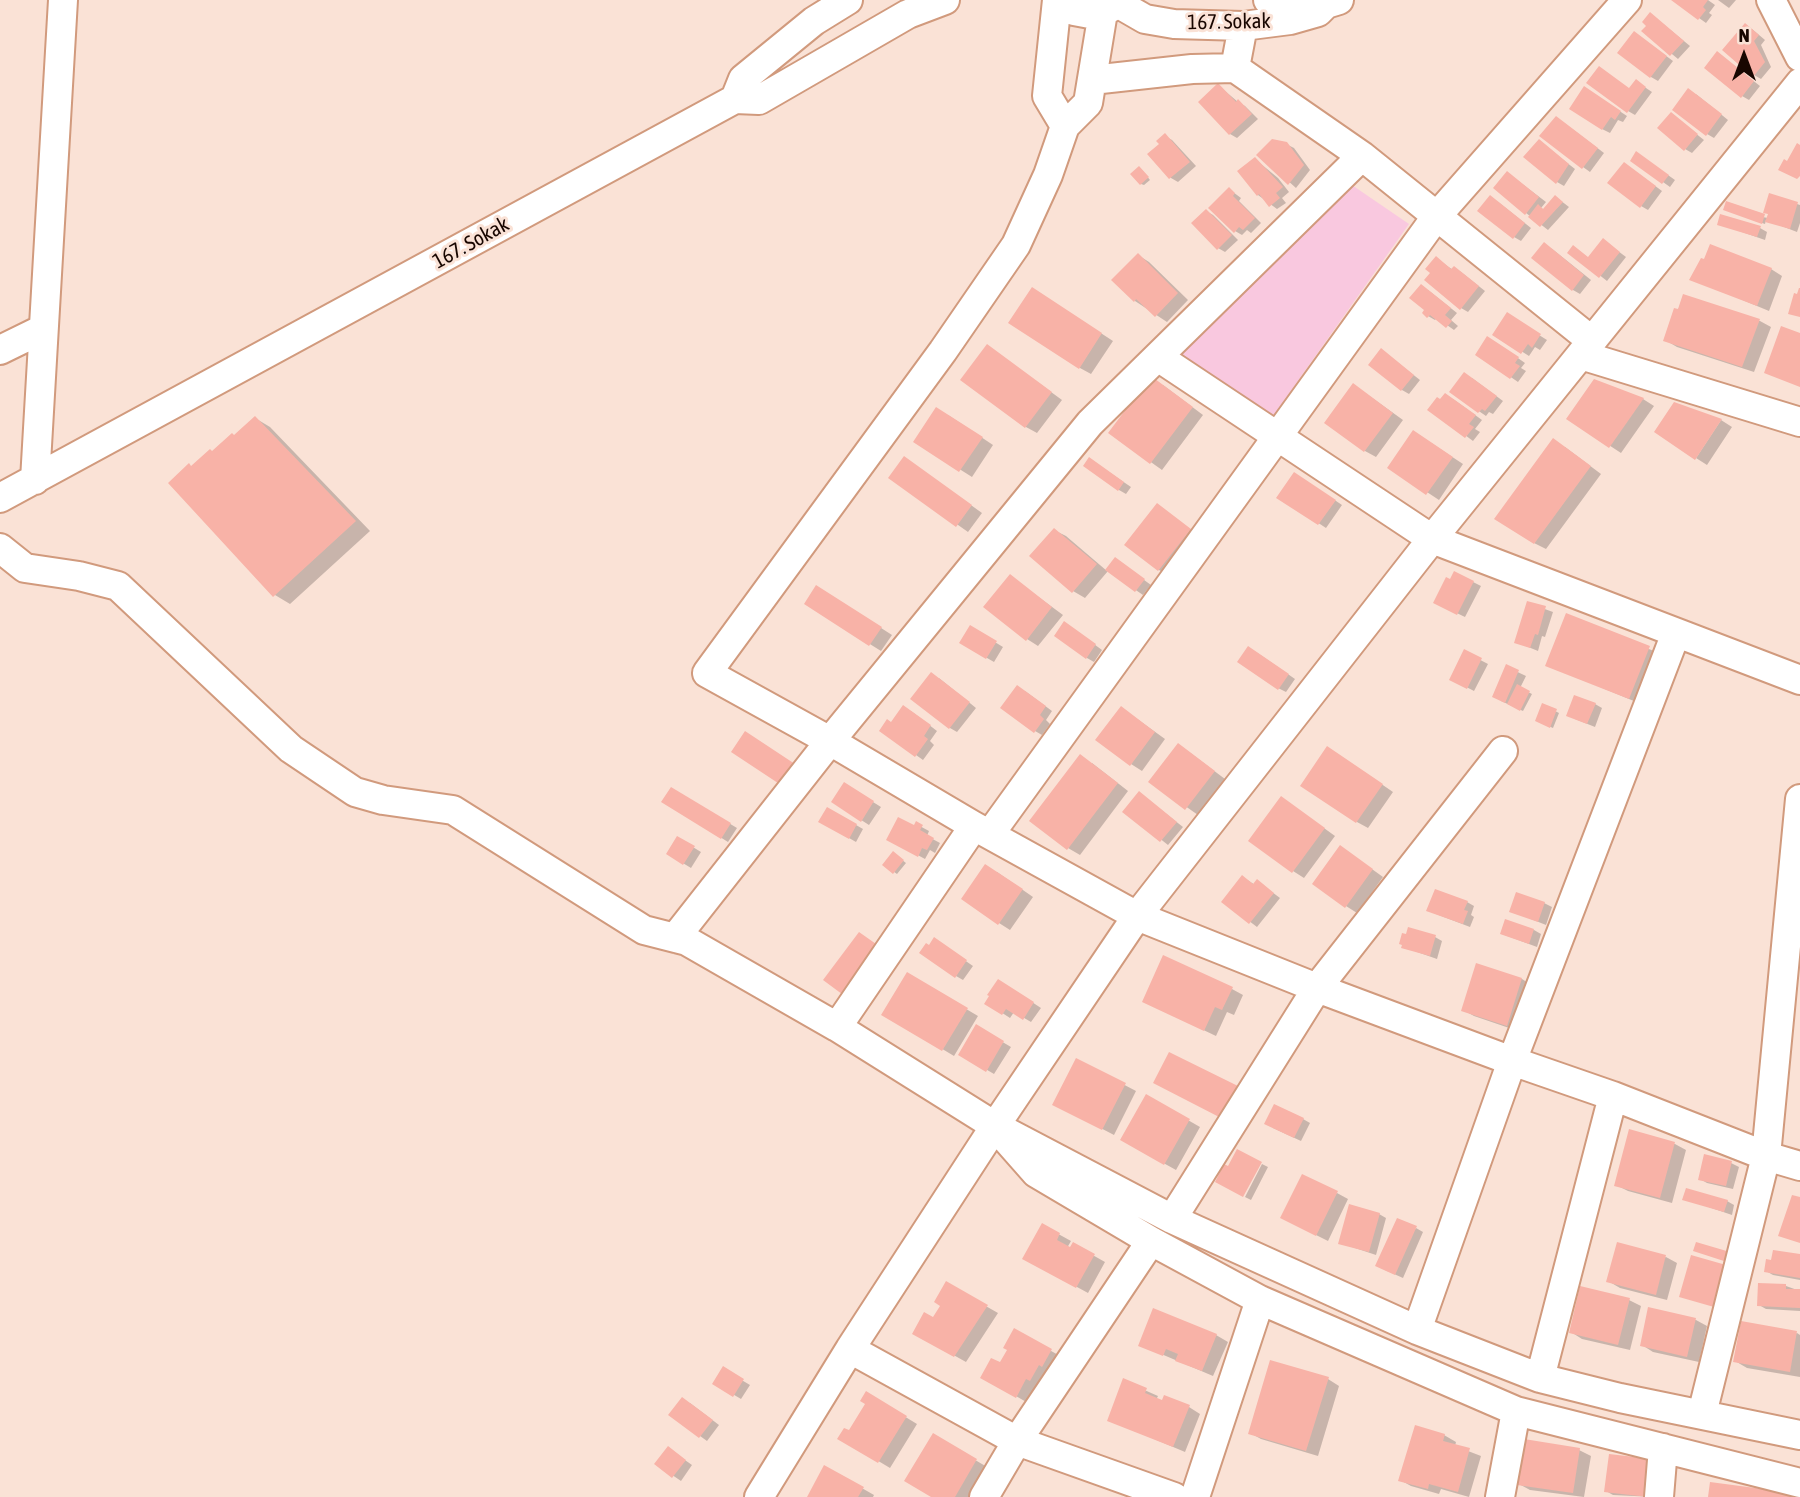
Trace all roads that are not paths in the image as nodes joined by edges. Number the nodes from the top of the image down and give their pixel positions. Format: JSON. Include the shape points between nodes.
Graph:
{"nodes":[{"id":1,"x":63,"y":0,"type":"edge"},
{"id":2,"x":849,"y":0,"type":"edge"},
{"id":3,"x":945,"y":0,"type":"edge"},
{"id":4,"x":1057,"y":0,"type":"edge"},
{"id":5,"x":1268,"y":0,"type":"edge"},
{"id":6,"x":1627,"y":0,"type":"edge"},
{"id":7,"x":1771,"y":0,"type":"edge"},
{"id":8,"x":1332,"y":2,"type":"edge"},
{"id":9,"x":1115,"y":5,"type":"edge"},
{"id":10,"x":1174,"y":24,"type":"junction"},
{"id":11,"x":1243,"y":26,"type":"junction"},
{"id":12,"x":1800,"y":57,"type":"edge"},
{"id":13,"x":1235,"y":68,"type":"junction"},
{"id":14,"x":1092,"y":80,"type":"junction"},
{"id":15,"x":1795,"y":97,"type":"edge"},
{"id":16,"x":734,"y":99,"type":"junction"},
{"id":17,"x":1065,"y":126,"type":"junction"},
{"id":18,"x":1362,"y":156,"type":"junction"},
{"id":19,"x":1436,"y":217,"type":"junction"},
{"id":20,"x":43,"y":329,"type":"junction"},
{"id":21,"x":1586,"y":348,"type":"junction"},
{"id":22,"x":0,"y":350,"type":"edge"},
{"id":23,"x":1158,"y":357,"type":"junction"},
{"id":24,"x":1800,"y":422,"type":"edge"},
{"id":25,"x":1278,"y":436,"type":"junction"},
{"id":26,"x":35,"y":480,"type":"junction"},
{"id":27,"x":0,"y":498,"type":"edge"},
{"id":28,"x":1432,"y":539,"type":"junction"},
{"id":29,"x":0,"y":548,"type":"edge"},
{"id":30,"x":1676,"y":633,"type":"junction"},
{"id":31,"x":1800,"y":680,"type":"edge"},
{"id":32,"x":830,"y":741,"type":"junction"},
{"id":33,"x":1503,"y":751,"type":"dead end"},
{"id":34,"x":1800,"y":799,"type":"edge"},
{"id":35,"x":982,"y":830,"type":"junction"},
{"id":36,"x":1137,"y":916,"type":"junction"},
{"id":37,"x":675,"y":938,"type":"junction"},
{"id":38,"x":1317,"y":988,"type":"junction"},
{"id":39,"x":837,"y":1027,"type":"junction"},
{"id":40,"x":1511,"y":1061,"type":"junction"},
{"id":41,"x":1614,"y":1096,"type":"junction"},
{"id":42,"x":995,"y":1126,"type":"junction"},
{"id":43,"x":1766,"y":1156,"type":"junction"},
{"id":44,"x":1800,"y":1166,"type":"edge"},
{"id":45,"x":1172,"y":1219,"type":"junction"},
{"id":46,"x":1151,"y":1241,"type":"junction"},
{"id":47,"x":1260,"y":1300,"type":"junction"},
{"id":48,"x":1417,"y":1330,"type":"junction"},
{"id":49,"x":850,"y":1349,"type":"junction"},
{"id":50,"x":1540,"y":1378,"type":"junction"},
{"id":51,"x":1516,"y":1411,"type":"junction"},
{"id":52,"x":1702,"y":1414,"type":"junction"},
{"id":53,"x":1800,"y":1435,"type":"edge"},
{"id":54,"x":1017,"y":1441,"type":"junction"},
{"id":55,"x":1663,"y":1448,"type":"junction"},
{"id":56,"x":1800,"y":1483,"type":"edge"},
{"id":57,"x":759,"y":1497,"type":"edge"},
{"id":58,"x":984,"y":1497,"type":"edge"},
{"id":59,"x":1174,"y":1497,"type":"edge"},
{"id":60,"x":1195,"y":1497,"type":"edge"},
{"id":61,"x":1500,"y":1497,"type":"edge"},
{"id":62,"x":1659,"y":1497,"type":"edge"}],
"edges":[{"from":1,"to":20,"type":"street"},
{"from":2,"to":16,"type":"street","via":[[814,21],[743,79]]},
{"from":3,"to":16,"type":"street","name":"167. Sokak","via":[[908,14],[759,100]]},
{"from":4,"to":9,"type":"street","via":[[1090,14]]},
{"from":4,"to":17,"type":"street","via":[[1047,96]]},
{"from":5,"to":8,"type":"street"},
{"from":6,"to":19,"type":"street"},
{"from":7,"to":12,"type":"street"},
{"from":8,"to":11,"type":"street","name":"167. Sokak","via":[[1318,12],[1290,20]]},
{"from":9,"to":10,"type":"street","name":"167. Sokak","via":[[1145,19]]},
{"from":9,"to":14,"type":"street"},
{"from":10,"to":11,"type":"street","name":"167. Sokak"},
{"from":10,"to":13,"type":"street"},
{"from":11,"to":13,"type":"street"},
{"from":13,"to":14,"type":"street"},
{"from":13,"to":18,"type":"street"},
{"from":14,"to":17,"type":"street","via":[[1088,103]]},
{"from":15,"to":21,"type":"street"},
{"from":16,"to":26,"type":"street","name":"167. Sokak"},
{"from":17,"to":32,"type":"street","via":[[1016,245],[707,673]]},
{"from":18,"to":19,"type":"street"},
{"from":18,"to":23,"type":"street"},
{"from":19,"to":21,"type":"street"},
{"from":19,"to":25,"type":"street"},
{"from":20,"to":22,"type":"street"},
{"from":20,"to":26,"type":"street"},
{"from":21,"to":24,"type":"street"},
{"from":21,"to":28,"type":"street"},
{"from":23,"to":25,"type":"street"},
{"from":23,"to":32,"type":"street","via":[[1090,423]]},
{"from":25,"to":28,"type":"street"},
{"from":25,"to":35,"type":"street"},
{"from":26,"to":27,"type":"street","name":"167. Sokak"},
{"from":28,"to":30,"type":"street"},
{"from":28,"to":36,"type":"street"},
{"from":29,"to":37,"type":"street","via":[[25,568],[118,586],[291,749],[355,792],[453,810],[644,930]]},
{"from":30,"to":31,"type":"street"},
{"from":30,"to":40,"type":"street"},
{"from":32,"to":35,"type":"street"},
{"from":32,"to":37,"type":"street"},
{"from":33,"to":38,"type":"street"},
{"from":34,"to":43,"type":"street"},
{"from":35,"to":36,"type":"street"},
{"from":35,"to":39,"type":"street"},
{"from":36,"to":38,"type":"street"},
{"from":36,"to":42,"type":"street"},
{"from":37,"to":39,"type":"street"},
{"from":38,"to":40,"type":"street"},
{"from":38,"to":45,"type":"street"},
{"from":39,"to":42,"type":"street"},
{"from":40,"to":41,"type":"street"},
{"from":40,"to":48,"type":"street"},
{"from":41,"to":43,"type":"street"},
{"from":41,"to":50,"type":"street"},
{"from":42,"to":45,"type":"street"},
{"from":42,"to":46,"type":"street","via":[[1036,1173]]},
{"from":42,"to":49,"type":"street"},
{"from":43,"to":44,"type":"street"},
{"from":43,"to":52,"type":"street"},
{"from":45,"to":48,"type":"street"},
{"from":46,"to":47,"type":"street"},
{"from":46,"to":54,"type":"street"},
{"from":47,"to":51,"type":"street"},
{"from":47,"to":60,"type":"street"},
{"from":48,"to":50,"type":"street"},
{"from":49,"to":54,"type":"street"},
{"from":49,"to":57,"type":"street"},
{"from":50,"to":52,"type":"street"},
{"from":51,"to":55,"type":"street"},
{"from":51,"to":61,"type":"street"},
{"from":52,"to":53,"type":"street"},
{"from":54,"to":58,"type":"street"},
{"from":54,"to":59,"type":"street"},
{"from":55,"to":56,"type":"street"},
{"from":55,"to":62,"type":"street"}]}
